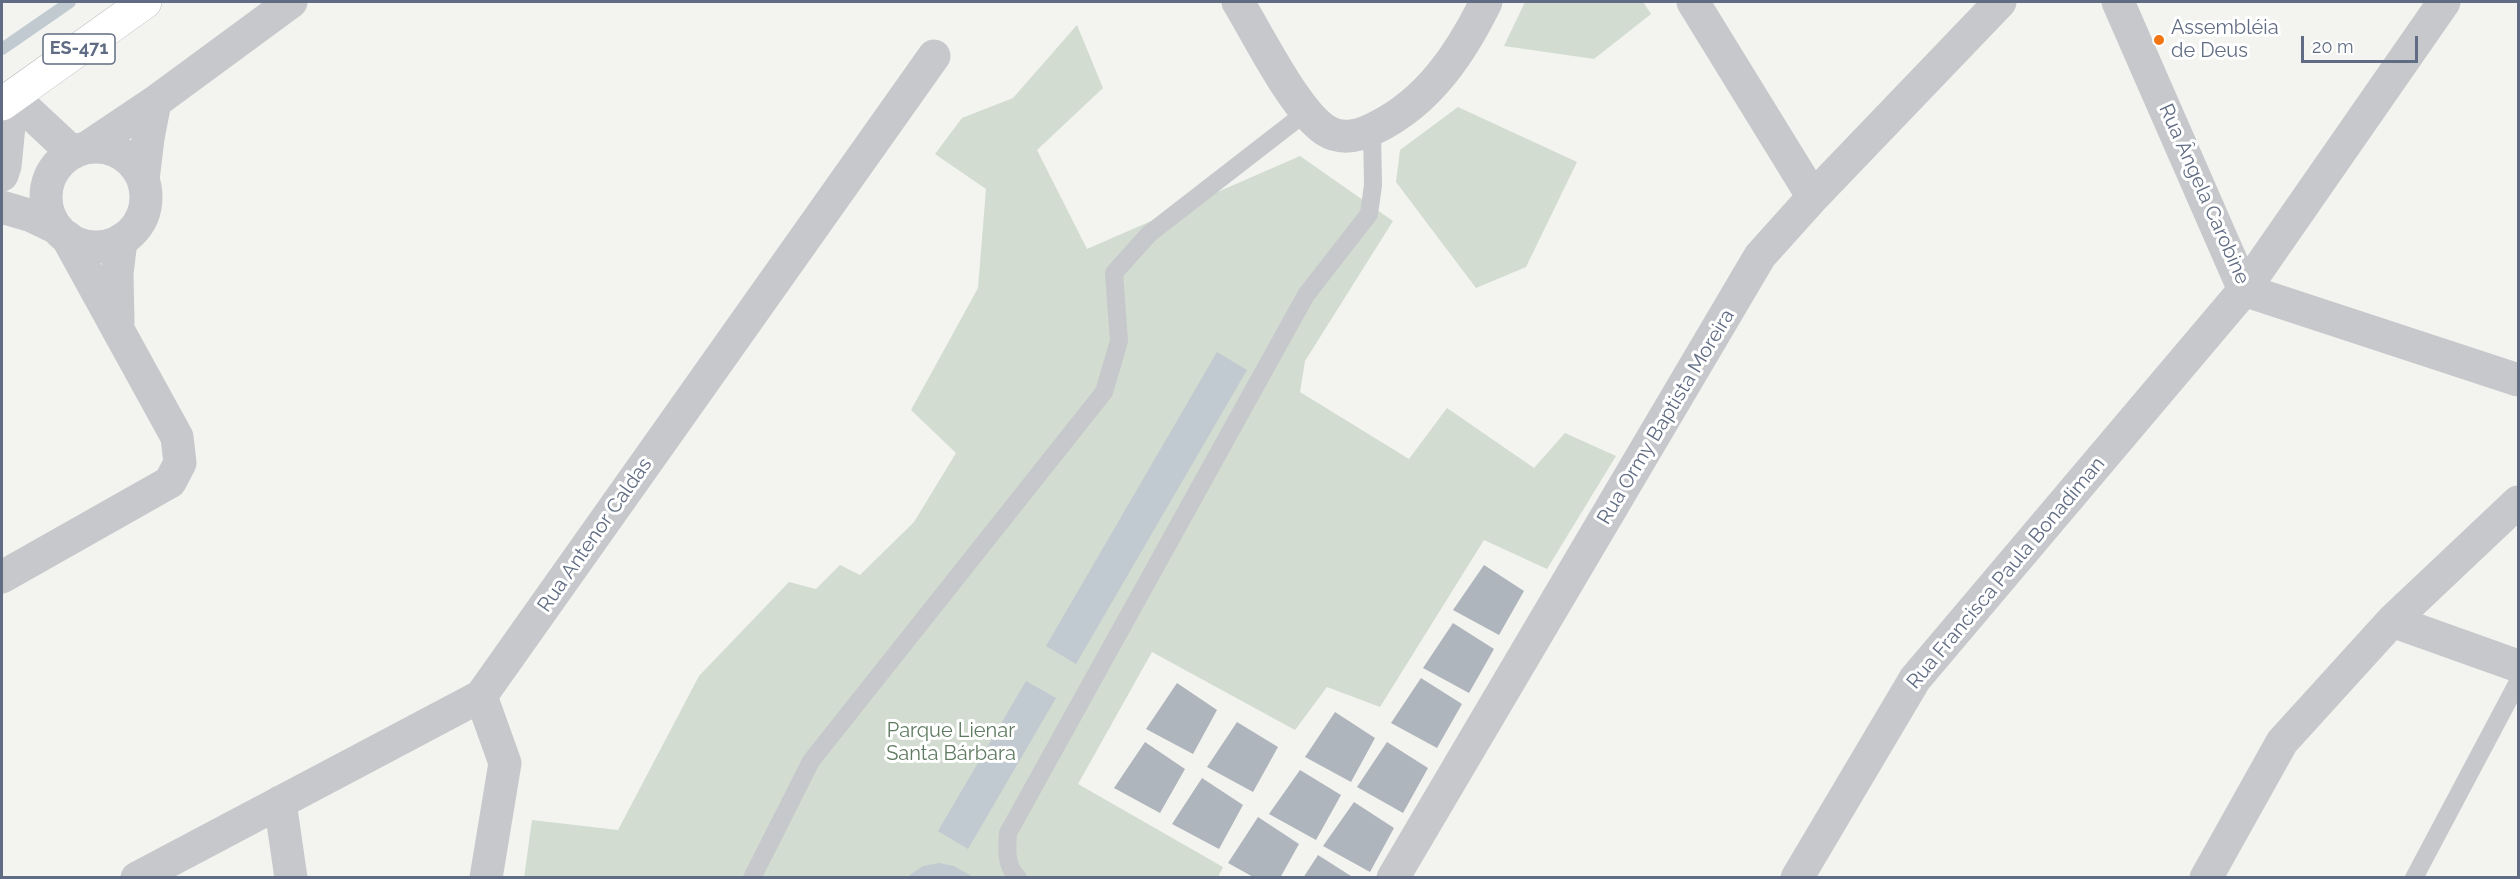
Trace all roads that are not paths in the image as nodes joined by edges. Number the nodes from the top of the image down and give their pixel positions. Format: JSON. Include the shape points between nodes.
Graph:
{"nodes":[{"id":1,"x":145,"y":2,"type":"edge"},
{"id":2,"x":291,"y":2,"type":"edge"},
{"id":3,"x":1238,"y":2,"type":"edge"},
{"id":4,"x":1486,"y":2,"type":"edge"},
{"id":5,"x":1693,"y":2,"type":"edge"},
{"id":6,"x":2000,"y":2,"type":"edge"},
{"id":7,"x":2118,"y":2,"type":"edge"},
{"id":8,"x":2444,"y":2,"type":"edge"},
{"id":9,"x":934,"y":56,"type":"dead end"},
{"id":10,"x":5,"y":95,"type":"edge"},
{"id":11,"x":155,"y":102,"type":"junction"},
{"id":12,"x":1305,"y":113,"type":"junction"},
{"id":13,"x":1361,"y":133,"type":"junction"},
{"id":14,"x":80,"y":150,"type":"junction"},
{"id":15,"x":2,"y":175,"type":"edge"},
{"id":16,"x":143,"y":180,"type":"junction"},
{"id":17,"x":1813,"y":197,"type":"junction"},
{"id":18,"x":2,"y":207,"type":"edge"},
{"id":19,"x":62,"y":233,"type":"junction"},
{"id":20,"x":121,"y":240,"type":"junction"},
{"id":21,"x":2244,"y":290,"type":"junction"},
{"id":22,"x":118,"y":328,"type":"junction"},
{"id":23,"x":2518,"y":380,"type":"edge"},
{"id":24,"x":2518,"y":502,"type":"edge"},
{"id":25,"x":2,"y":577,"type":"edge"},
{"id":26,"x":2392,"y":621,"type":"junction"},
{"id":27,"x":2518,"y":666,"type":"edge"},
{"id":28,"x":2518,"y":682,"type":"edge"},
{"id":29,"x":481,"y":696,"type":"junction"},
{"id":30,"x":280,"y":802,"type":"junction"},
{"id":31,"x":137,"y":878,"type":"edge"},
{"id":32,"x":291,"y":878,"type":"edge"},
{"id":33,"x":486,"y":878,"type":"edge"},
{"id":34,"x":752,"y":878,"type":"edge"},
{"id":35,"x":1018,"y":878,"type":"edge"},
{"id":36,"x":1393,"y":878,"type":"edge"},
{"id":37,"x":1797,"y":878,"type":"edge"},
{"id":38,"x":2206,"y":878,"type":"edge"},
{"id":39,"x":2414,"y":878,"type":"edge"}],
"edges":[{"from":1,"to":10,"type":"main road","number":"ES-471"},
{"from":2,"to":11,"type":"street"},
{"from":3,"to":12,"type":"street"},
{"from":4,"to":13,"type":"street","via":[[1469,36],[1419,100],[1404,112]]},
{"from":5,"to":17,"type":"street"},
{"from":6,"to":17,"type":"street","name":"Rua Ormy Baptista Moreira"},
{"from":7,"to":21,"type":"street","name":"Rua Ângela Carobine"},
{"from":8,"to":21,"type":"street","name":"Rua Francisca Paula Bonadiman"},
{"from":9,"to":29,"type":"street","name":"Rua Antenor Caldas"},
{"from":10,"to":14,"type":"street"},
{"from":10,"to":15,"type":"street"},
{"from":11,"to":14,"type":"street"},
{"from":11,"to":16,"type":"street"},
{"from":12,"to":13,"type":"street","via":[[1334,134]]},
{"from":12,"to":34,"type":"lane","via":[[1149,234],[1114,273],[1119,341],[1104,392],[811,761]]},
{"from":13,"to":35,"type":"lane","via":[[1373,185],[1369,214],[1306,296],[1008,833],[1006,855]]},
{"from":14,"to":16,"type":"street","via":[[106,148],[121,154]]},
{"from":14,"to":19,"type":"street","via":[[59,163],[49,178],[49,213]]},
{"from":16,"to":20,"type":"street","via":[[143,214]]},
{"from":17,"to":36,"type":"street","name":"Rua Ormy Baptista Moreira","via":[[1760,256]]},
{"from":18,"to":19,"type":"street","via":[[32,216]]},
{"from":19,"to":20,"type":"street","via":[[84,245],[103,246]]},
{"from":19,"to":22,"type":"street"},
{"from":20,"to":22,"type":"street"},
{"from":21,"to":23,"type":"street","name":"Rua Ângela Carobine"},
{"from":21,"to":37,"type":"street","name":"Rua Francisca Paula Bonadiman","via":[[1915,679]]},
{"from":22,"to":25,"type":"street","via":[[177,437],[180,463],[170,482]]},
{"from":24,"to":26,"type":"street"},
{"from":26,"to":27,"type":"street"},
{"from":26,"to":38,"type":"street","via":[[2282,742]]},
{"from":28,"to":39,"type":"lane"},
{"from":29,"to":30,"type":"street","name":"Rua Antenor Caldas"},
{"from":29,"to":33,"type":"street","via":[[505,763]]},
{"from":30,"to":31,"type":"street","name":"Rua Antenor Caldas"},
{"from":30,"to":32,"type":"street"}]}
